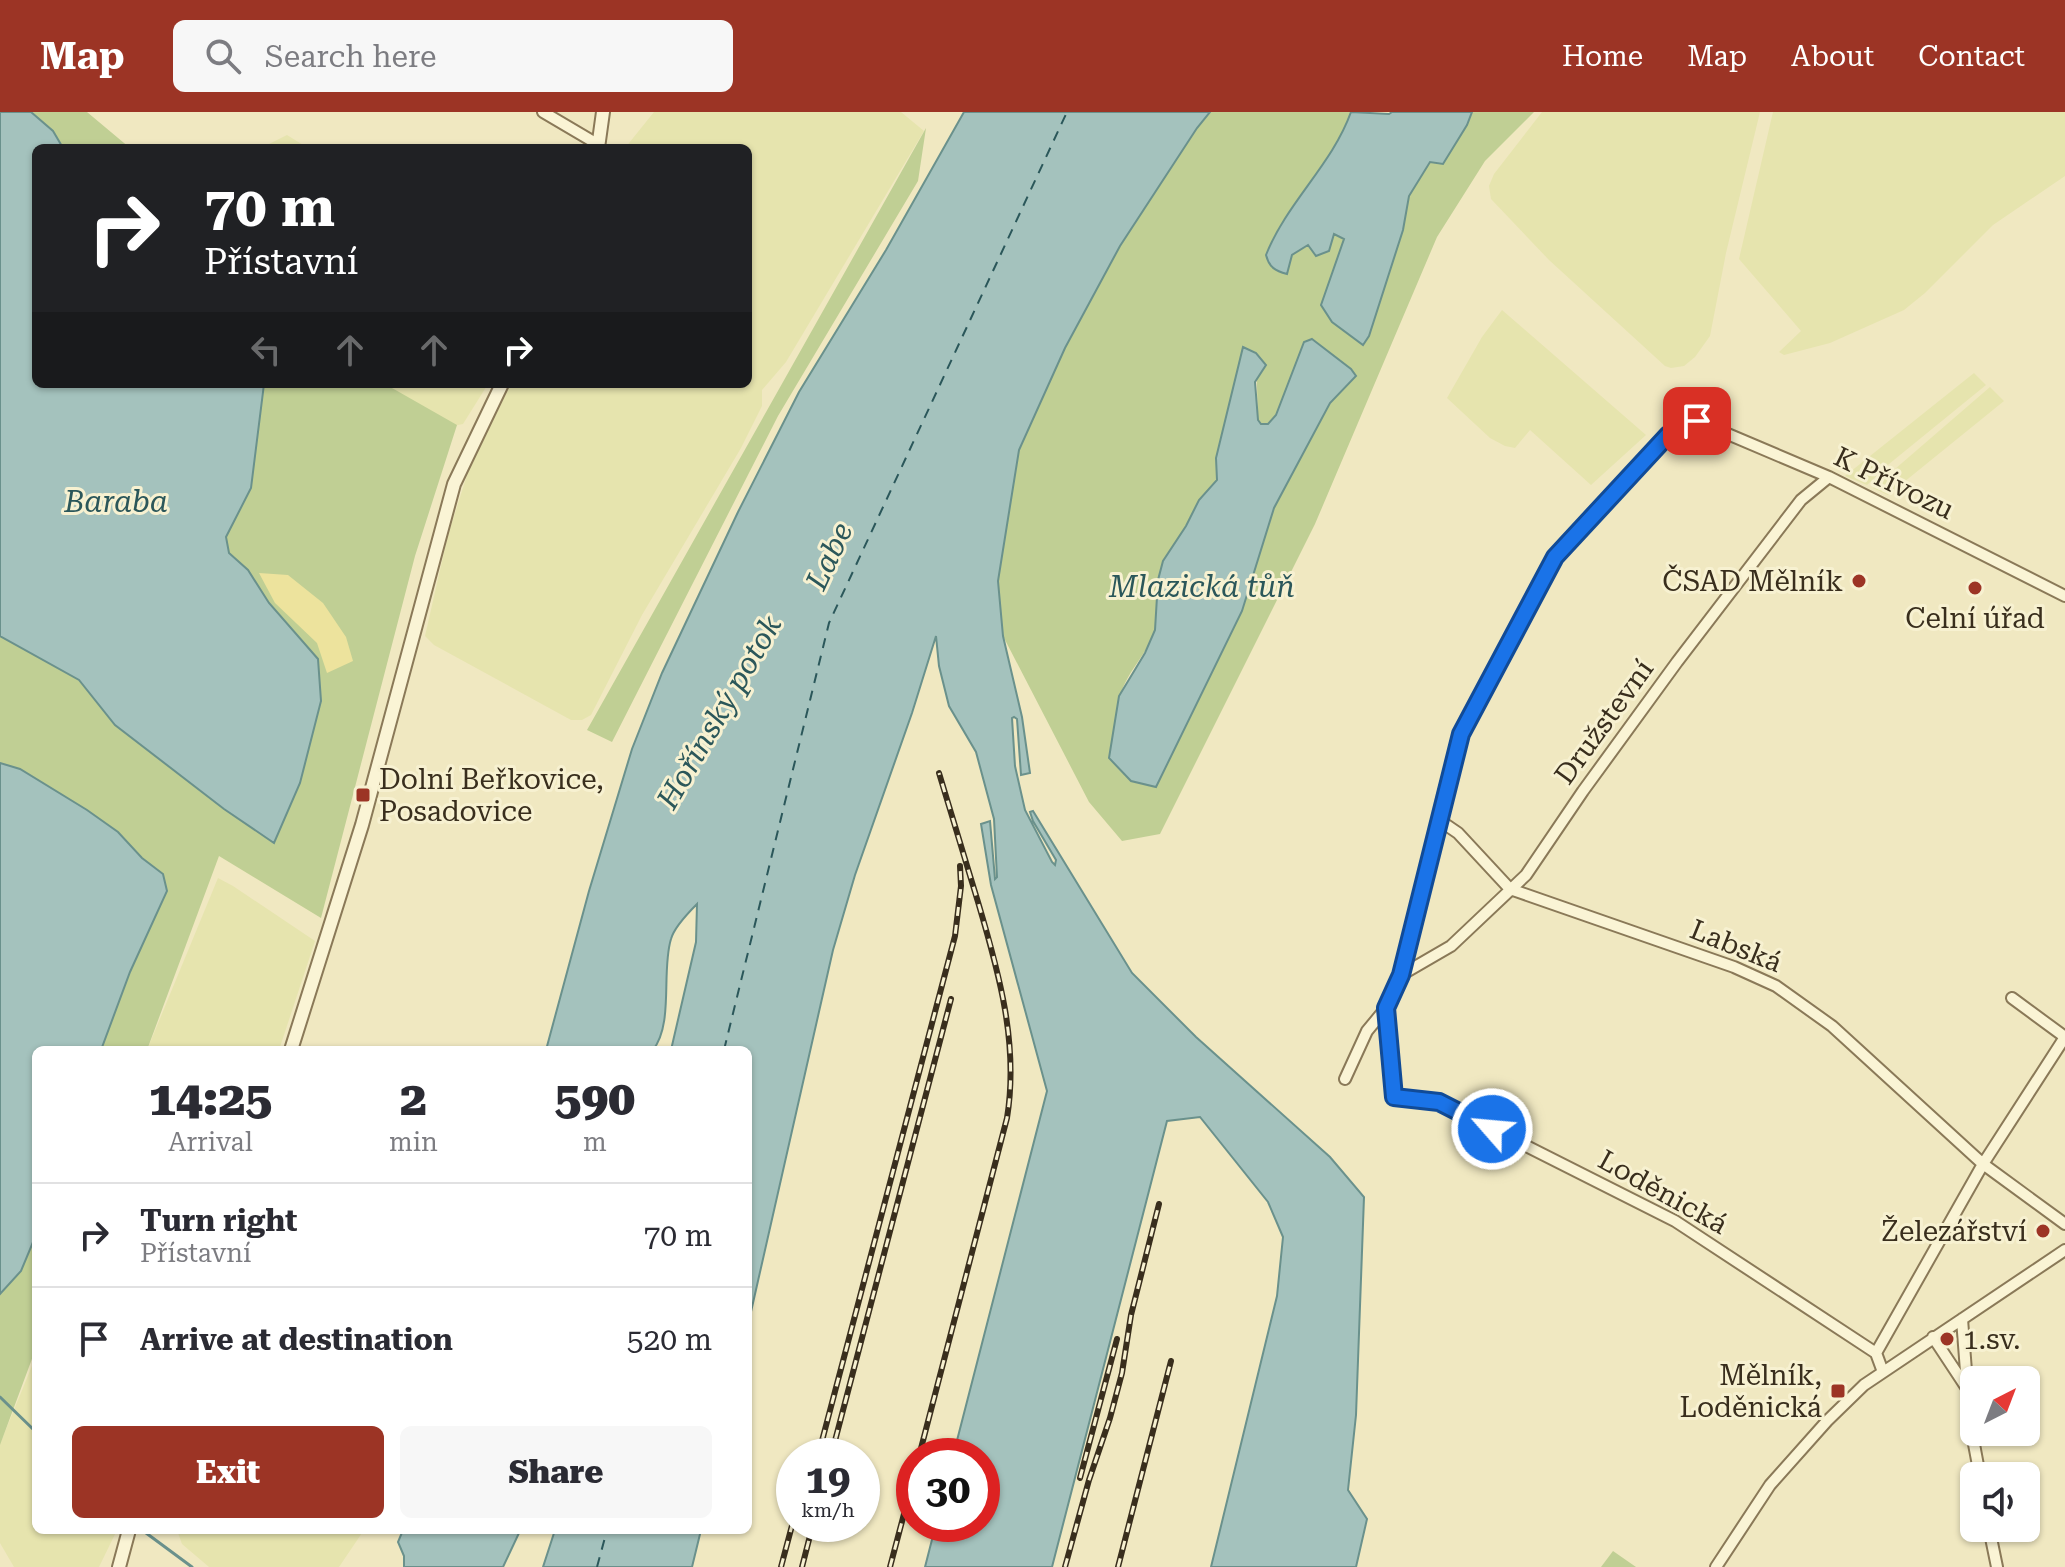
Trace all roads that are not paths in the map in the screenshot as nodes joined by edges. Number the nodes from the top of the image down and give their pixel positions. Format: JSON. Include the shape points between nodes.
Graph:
{"nodes":[{"id":1,"x":543,"y":112,"type":"edge"},
{"id":2,"x":603,"y":112,"type":"edge"},
{"id":3,"x":593,"y":144,"type":"edge"},
{"id":4,"x":598,"y":144,"type":"edge"},
{"id":5,"x":500,"y":388,"type":"edge"},
{"id":6,"x":1829,"y":477,"type":"junction"},
{"id":7,"x":2065,"y":596,"type":"edge"},
{"id":8,"x":1439,"y":820,"type":"junction"},
{"id":9,"x":1510,"y":889,"type":"junction"},
{"id":10,"x":1401,"y":975,"type":"junction"},
{"id":11,"x":2012,"y":998,"type":"dead end"},
{"id":12,"x":1386,"y":1008,"type":"junction"},
{"id":13,"x":2065,"y":1037,"type":"edge"},
{"id":14,"x":292,"y":1046,"type":"edge"},
{"id":15,"x":1345,"y":1079,"type":"dead end"},
{"id":16,"x":1983,"y":1164,"type":"junction"},
{"id":17,"x":2065,"y":1224,"type":"edge"},
{"id":18,"x":2065,"y":1250,"type":"edge"},
{"id":19,"x":1962,"y":1319,"type":"junction"},
{"id":20,"x":1933,"y":1337,"type":"junction"},
{"id":21,"x":1876,"y":1353,"type":"junction"},
{"id":22,"x":1965,"y":1366,"type":"edge"},
{"id":23,"x":1883,"y":1372,"type":"junction"},
{"id":24,"x":1960,"y":1378,"type":"edge"},
{"id":25,"x":128,"y":1534,"type":"edge"},
{"id":26,"x":1992,"y":1542,"type":"edge"},
{"id":27,"x":119,"y":1567,"type":"edge"},
{"id":28,"x":1716,"y":1567,"type":"edge"},
{"id":29,"x":1997,"y":1567,"type":"edge"}],
"edges":[{"from":1,"to":3,"type":"street"},
{"from":2,"to":4,"type":"street"},
{"from":5,"to":14,"type":"street","via":[[454,484],[362,825]]},
{"from":6,"to":7,"type":"street","name":"K Přívozu"},
{"from":6,"to":8,"type":"street","name":"K Přívozu","via":[[1697,421],[1668,435],[1555,557],[1461,734]]},
{"from":6,"to":9,"type":"street","name":"Družstevní","via":[[1801,500],[1669,673],[1526,875]]},
{"from":8,"to":9,"type":"street","name":"Labská"},
{"from":8,"to":10,"type":"street"},
{"from":9,"to":10,"type":"street","name":"Družstevní","via":[[1451,946]]},
{"from":9,"to":16,"type":"street","name":"Labská","via":[[1776,986],[1832,1026]]},
{"from":10,"to":12,"type":"street"},
{"from":11,"to":13,"type":"street"},
{"from":12,"to":15,"type":"street","via":[[1367,1031]]},
{"from":12,"to":21,"type":"street","name":"Loděnická","via":[[1394,1097],[1439,1102],[1675,1221]]},
{"from":13,"to":16,"type":"street"},
{"from":16,"to":17,"type":"street","name":"Labská"},
{"from":16,"to":21,"type":"street"},
{"from":18,"to":19,"type":"street"},
{"from":19,"to":20,"type":"street"},
{"from":19,"to":22,"type":"street"},
{"from":20,"to":23,"type":"street"},
{"from":20,"to":24,"type":"street"},
{"from":21,"to":23,"type":"street"},
{"from":23,"to":28,"type":"street","via":[[1827,1421],[1770,1485]]},
{"from":25,"to":27,"type":"street"},
{"from":26,"to":29,"type":"street"}]}
